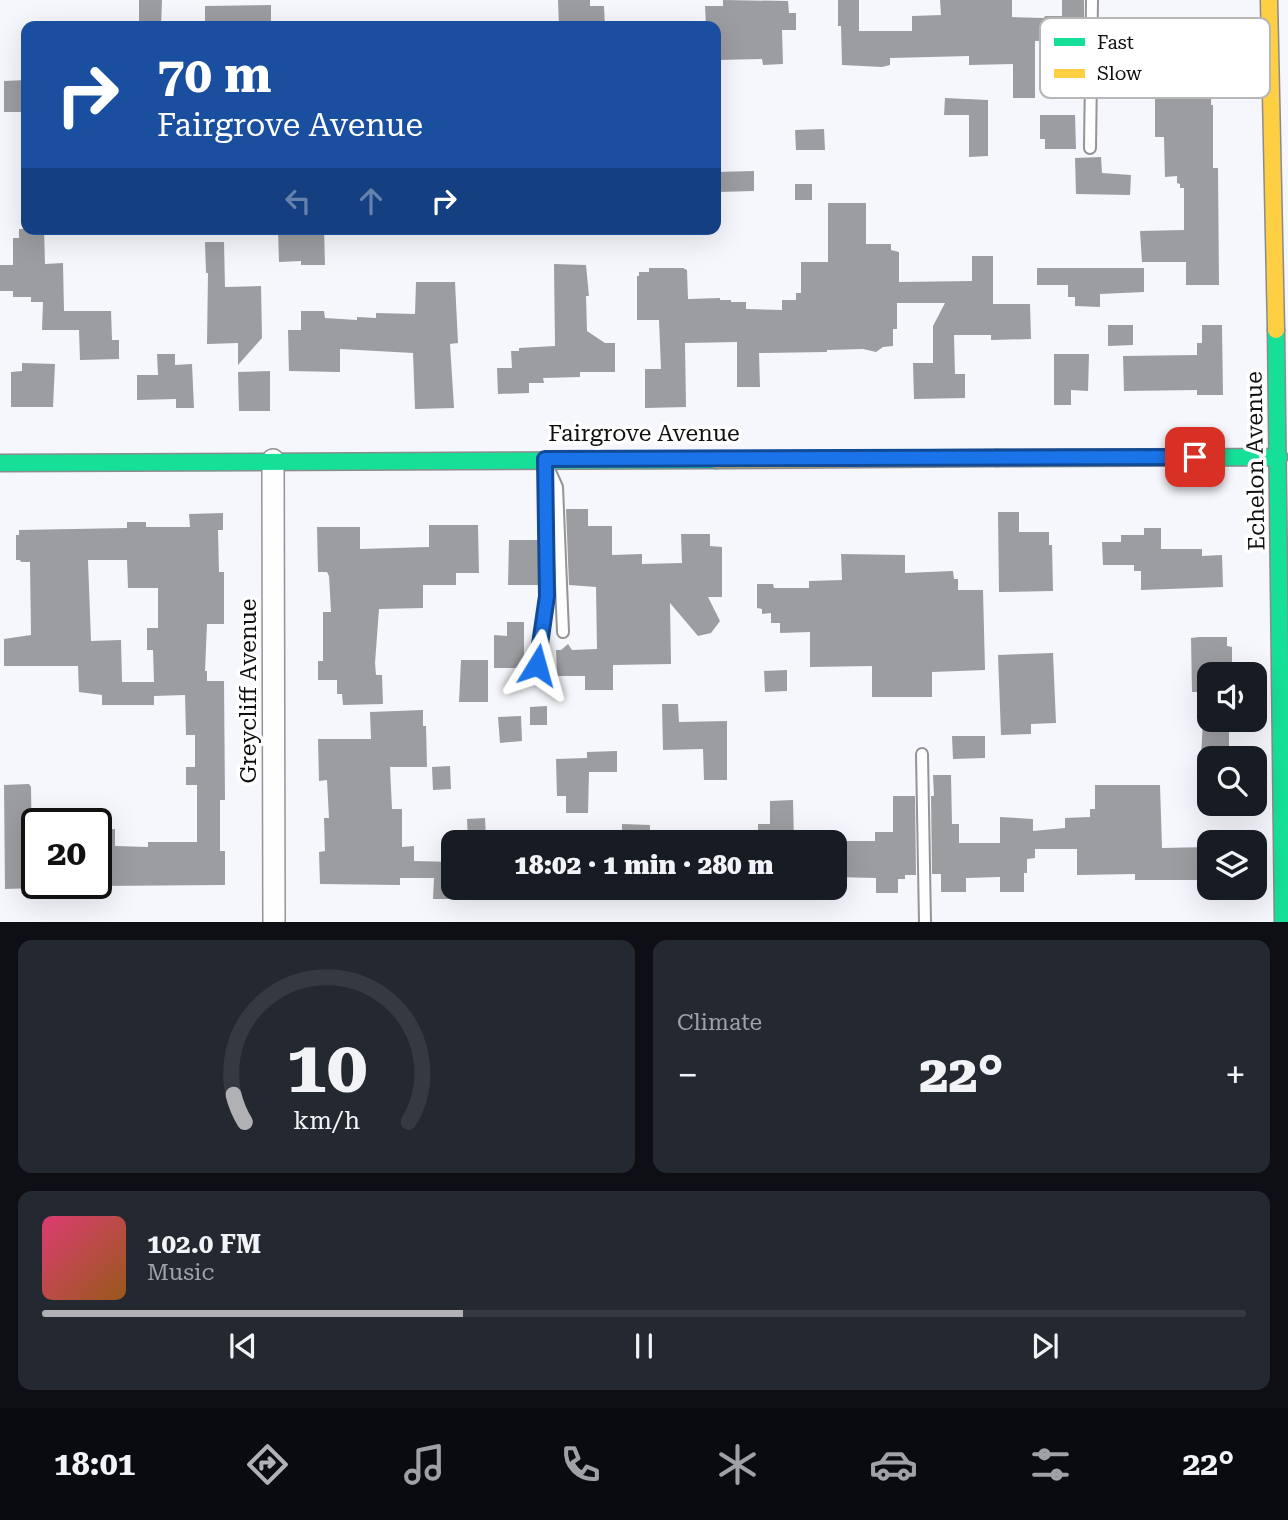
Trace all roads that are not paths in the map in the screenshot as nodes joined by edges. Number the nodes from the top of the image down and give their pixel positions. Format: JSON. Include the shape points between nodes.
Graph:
{"nodes":[{"id":1,"x":1092,"y":0,"type":"edge"},
{"id":2,"x":1271,"y":2,"type":"edge"},
{"id":3,"x":1092,"y":18,"type":"edge"},
{"id":4,"x":1091,"y":98,"type":"edge"},
{"id":5,"x":1090,"y":148,"type":"dead end"},
{"id":6,"x":1283,"y":456,"type":"edge"},
{"id":7,"x":545,"y":459,"type":"junction"},
{"id":8,"x":274,"y":460,"type":"junction"},
{"id":9,"x":0,"y":463,"type":"edge"},
{"id":10,"x":564,"y":632,"type":"dead end"},
{"id":11,"x":537,"y":665,"type":"dead end"},
{"id":12,"x":1283,"y":675,"type":"edge"},
{"id":13,"x":922,"y":754,"type":"dead end"},
{"id":14,"x":275,"y":922,"type":"edge"},
{"id":15,"x":925,"y":922,"type":"edge"},
{"id":16,"x":1283,"y":922,"type":"edge"}],
"edges":[{"from":1,"to":3,"type":"lane"},
{"from":2,"to":6,"type":"street","name":"Echelon Avenue"},
{"from":4,"to":5,"type":"lane"},
{"from":6,"to":7,"type":"street","name":"Fairgrove Avenue"},
{"from":6,"to":12,"type":"street","name":"Echelon Avenue"},
{"from":7,"to":8,"type":"street","name":"Fairgrove Avenue"},
{"from":7,"to":10,"type":"lane","via":[[556,487]]},
{"from":7,"to":11,"type":"lane","via":[[547,596]]},
{"from":8,"to":9,"type":"street","name":"Fairgrove Avenue"},
{"from":8,"to":14,"type":"street","name":"Greycliff Avenue"},
{"from":12,"to":16,"type":"street","name":"Echelon Avenue"},
{"from":13,"to":15,"type":"lane"}]}
